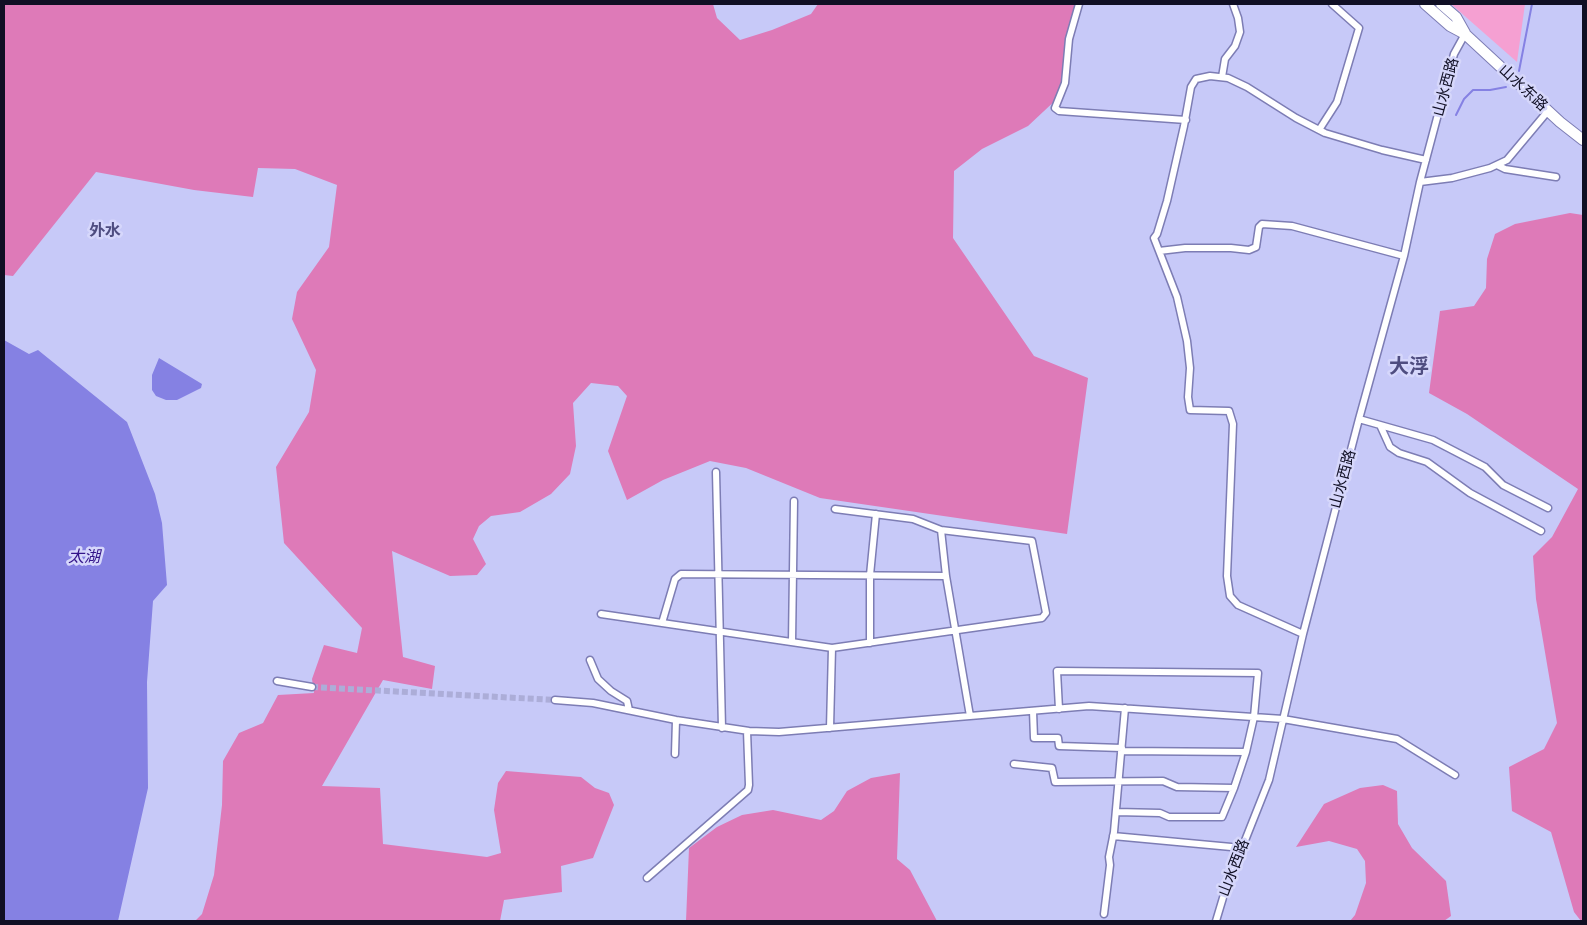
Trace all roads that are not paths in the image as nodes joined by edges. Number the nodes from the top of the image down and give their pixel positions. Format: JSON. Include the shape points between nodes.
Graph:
{"nodes":[{"id":1,"x":1079,"y":4,"type":"edge"},
{"id":2,"x":1232,"y":4,"type":"edge"},
{"id":3,"x":1332,"y":4,"type":"edge"},
{"id":4,"x":1425,"y":4,"type":"edge"},
{"id":5,"x":1441,"y":4,"type":"edge"},
{"id":6,"x":1465,"y":34,"type":"junction"},
{"id":7,"x":1222,"y":77,"type":"junction"},
{"id":8,"x":1548,"y":111,"type":"junction"},
{"id":9,"x":1186,"y":120,"type":"junction"},
{"id":10,"x":1320,"y":130,"type":"junction"},
{"id":11,"x":1583,"y":140,"type":"edge"},
{"id":12,"x":1426,"y":160,"type":"junction"},
{"id":13,"x":1497,"y":165,"type":"junction"},
{"id":14,"x":1556,"y":176,"type":"dead end"},
{"id":15,"x":1420,"y":182,"type":"junction"},
{"id":16,"x":1159,"y":251,"type":"junction"},
{"id":17,"x":1404,"y":256,"type":"junction"},
{"id":18,"x":1359,"y":419,"type":"junction"},
{"id":19,"x":1380,"y":425,"type":"junction"},
{"id":20,"x":716,"y":472,"type":"dead end"},
{"id":21,"x":794,"y":501,"type":"dead end"},
{"id":22,"x":1548,"y":508,"type":"dead end"},
{"id":23,"x":835,"y":509,"type":"dead end"},
{"id":24,"x":876,"y":514,"type":"junction"},
{"id":25,"x":941,"y":530,"type":"junction"},
{"id":26,"x":1541,"y":531,"type":"dead end"},
{"id":27,"x":718,"y":574,"type":"junction"},
{"id":28,"x":792,"y":575,"type":"junction"},
{"id":29,"x":870,"y":575,"type":"junction"},
{"id":30,"x":946,"y":576,"type":"junction"},
{"id":31,"x":601,"y":614,"type":"dead end"},
{"id":32,"x":662,"y":623,"type":"junction"},
{"id":33,"x":956,"y":630,"type":"junction"},
{"id":34,"x":720,"y":632,"type":"junction"},
{"id":35,"x":1303,"y":634,"type":"junction"},
{"id":36,"x":792,"y":642,"type":"junction"},
{"id":37,"x":870,"y":643,"type":"junction"},
{"id":38,"x":832,"y":648,"type":"junction"},
{"id":39,"x":590,"y":660,"type":"dead end"},
{"id":40,"x":277,"y":681,"type":"dead end"},
{"id":41,"x":312,"y":687,"type":"tunnel mouth"},
{"id":42,"x":555,"y":700,"type":"tunnel mouth"},
{"id":43,"x":1058,"y":708,"type":"junction"},
{"id":44,"x":1125,"y":708,"type":"junction"},
{"id":45,"x":629,"y":710,"type":"junction"},
{"id":46,"x":1034,"y":711,"type":"junction"},
{"id":47,"x":970,"y":716,"type":"junction"},
{"id":48,"x":1254,"y":717,"type":"junction"},
{"id":49,"x":1283,"y":719,"type":"junction"},
{"id":50,"x":676,"y":720,"type":"junction"},
{"id":51,"x":722,"y":728,"type":"junction"},
{"id":52,"x":830,"y":728,"type":"junction"},
{"id":53,"x":747,"y":731,"type":"junction"},
{"id":54,"x":1121,"y":750,"type":"junction"},
{"id":55,"x":1246,"y":752,"type":"junction"},
{"id":56,"x":675,"y":754,"type":"dead end"},
{"id":57,"x":1014,"y":764,"type":"dead end"},
{"id":58,"x":1456,"y":775,"type":"dead end"},
{"id":59,"x":1118,"y":781,"type":"junction"},
{"id":60,"x":1234,"y":788,"type":"junction"},
{"id":61,"x":1116,"y":812,"type":"junction"},
{"id":62,"x":1113,"y":836,"type":"junction"},
{"id":63,"x":1242,"y":848,"type":"junction"},
{"id":64,"x":647,"y":878,"type":"dead end"},
{"id":65,"x":1104,"y":914,"type":"dead end"},
{"id":66,"x":1216,"y":921,"type":"edge"}],
"edges":[{"from":1,"to":9,"type":"street","via":[[1069,39],[1065,83],[1055,108],[1059,112]]},
{"from":2,"to":7,"type":"street","via":[[1240,32],[1225,59]]},
{"from":3,"to":10,"type":"street","via":[[1359,28],[1337,102]]},
{"from":4,"to":6,"type":"highway","name":"山水东路","via":[[1450,26]]},
{"from":5,"to":6,"type":"highway","name":"山水东路","via":[[1456,17]]},
{"from":6,"to":8,"type":"highway","name":"山水东路"},
{"from":6,"to":12,"type":"street","name":"山水西路","via":[[1454,54]]},
{"from":7,"to":9,"type":"street","via":[[1196,79],[1191,87]]},
{"from":7,"to":10,"type":"street","via":[[1247,87]]},
{"from":8,"to":11,"type":"highway","name":"山水东路"},
{"from":8,"to":13,"type":"street","via":[[1507,160]]},
{"from":9,"to":16,"type":"street","via":[[1167,201],[1154,238]]},
{"from":10,"to":12,"type":"street"},
{"from":12,"to":15,"type":"street","name":"山水西路"},
{"from":13,"to":14,"type":"street"},
{"from":13,"to":15,"type":"street","via":[[1452,178]]},
{"from":15,"to":17,"type":"street","name":"山水西路"},
{"from":16,"to":17,"type":"street","via":[[1194,248],[1249,250],[1256,247],[1262,224],[1292,226]]},
{"from":16,"to":35,"type":"street","via":[[1177,297],[1187,341],[1190,410],[1229,411],[1234,424],[1227,576],[1230,596],[1238,605]]},
{"from":17,"to":18,"type":"street","name":"山水西路"},
{"from":18,"to":19,"type":"street"},
{"from":18,"to":35,"type":"street","name":"山水西路"},
{"from":19,"to":22,"type":"street","via":[[1434,440],[1485,468],[1503,485]]},
{"from":19,"to":26,"type":"street","via":[[1390,447],[1399,453],[1427,462],[1470,494]]},
{"from":20,"to":27,"type":"street"},
{"from":21,"to":28,"type":"street"},
{"from":23,"to":24,"type":"street"},
{"from":24,"to":25,"type":"street","via":[[914,519]]},
{"from":24,"to":29,"type":"street"},
{"from":25,"to":30,"type":"street"},
{"from":25,"to":33,"type":"street","via":[[1033,542],[1046,613],[1042,618]]},
{"from":27,"to":28,"type":"street"},
{"from":27,"to":32,"type":"street","via":[[681,574],[675,579]]},
{"from":27,"to":34,"type":"street"},
{"from":28,"to":29,"type":"street"},
{"from":28,"to":36,"type":"street"},
{"from":29,"to":30,"type":"street"},
{"from":29,"to":37,"type":"street"},
{"from":30,"to":33,"type":"street"},
{"from":31,"to":32,"type":"street"},
{"from":32,"to":34,"type":"street"},
{"from":33,"to":37,"type":"street"},
{"from":33,"to":47,"type":"street"},
{"from":34,"to":36,"type":"street"},
{"from":34,"to":51,"type":"street"},
{"from":35,"to":49,"type":"street","name":"山水西路"},
{"from":36,"to":38,"type":"street"},
{"from":37,"to":38,"type":"street"},
{"from":38,"to":52,"type":"street"},
{"from":39,"to":45,"type":"street","via":[[598,679],[627,700]]},
{"from":40,"to":41,"type":"street"},
{"from":42,"to":45,"type":"street"},
{"from":43,"to":44,"type":"street"},
{"from":43,"to":46,"type":"street"},
{"from":43,"to":48,"type":"street","via":[[1057,671],[1258,673]]},
{"from":44,"to":48,"type":"street"},
{"from":44,"to":54,"type":"street"},
{"from":45,"to":50,"type":"street"},
{"from":46,"to":47,"type":"street"},
{"from":46,"to":54,"type":"street","via":[[1034,738],[1058,738],[1058,746]]},
{"from":47,"to":52,"type":"street"},
{"from":48,"to":49,"type":"street"},
{"from":48,"to":55,"type":"street"},
{"from":49,"to":58,"type":"street","via":[[1397,739]]},
{"from":49,"to":63,"type":"street","name":"山水西路","via":[[1269,780]]},
{"from":50,"to":51,"type":"street"},
{"from":50,"to":56,"type":"street"},
{"from":51,"to":53,"type":"street"},
{"from":52,"to":53,"type":"street"},
{"from":53,"to":64,"type":"street","via":[[748,790]]},
{"from":54,"to":55,"type":"street"},
{"from":54,"to":59,"type":"street"},
{"from":55,"to":60,"type":"street"},
{"from":57,"to":59,"type":"street","via":[[1052,768],[1055,782]]},
{"from":59,"to":60,"type":"street","via":[[1163,781],[1177,787]]},
{"from":59,"to":61,"type":"street"},
{"from":60,"to":61,"type":"street","via":[[1222,817]]},
{"from":61,"to":62,"type":"street"},
{"from":62,"to":63,"type":"street"},
{"from":62,"to":65,"type":"street"},
{"from":63,"to":66,"type":"street","name":"山水西路"}]}
